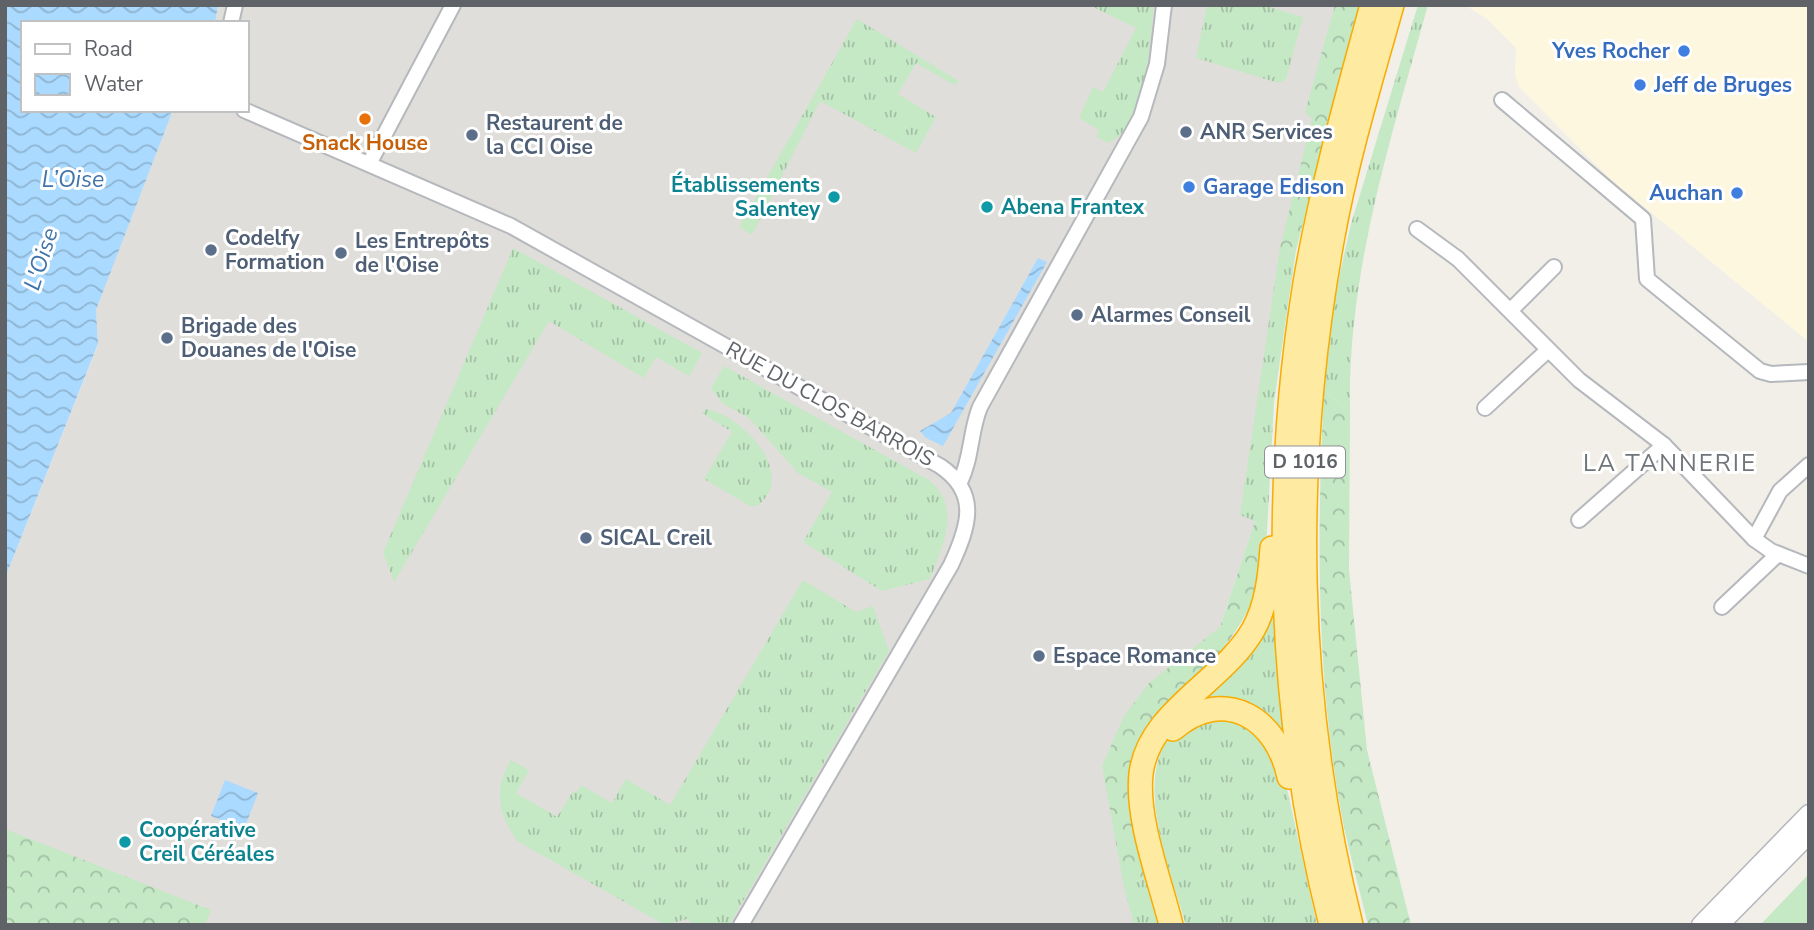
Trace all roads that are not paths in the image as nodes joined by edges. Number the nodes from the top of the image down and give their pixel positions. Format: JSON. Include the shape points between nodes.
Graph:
{"nodes":[{"id":1,"x":453,"y":5,"type":"edge"},
{"id":2,"x":1164,"y":5,"type":"edge"},
{"id":3,"x":1372,"y":5,"type":"edge"},
{"id":4,"x":1392,"y":5,"type":"edge"},
{"id":5,"x":1405,"y":5,"type":"edge"},
{"id":6,"x":1502,"y":100,"type":"dead end"},
{"id":7,"x":248,"y":112,"type":"edge"},
{"id":8,"x":369,"y":164,"type":"junction"},
{"id":9,"x":1342,"y":196,"type":"junction"},
{"id":10,"x":1416,"y":229,"type":"dead end"},
{"id":11,"x":1554,"y":267,"type":"dead end"},
{"id":12,"x":1511,"y":310,"type":"junction"},
{"id":13,"x":1548,"y":350,"type":"junction"},
{"id":14,"x":1809,"y":372,"type":"edge"},
{"id":15,"x":1485,"y":408,"type":"dead end"},
{"id":16,"x":1289,"y":417,"type":"junction"},
{"id":17,"x":1664,"y":445,"type":"junction"},
{"id":18,"x":1809,"y":465,"type":"edge"},
{"id":19,"x":960,"y":482,"type":"junction"},
{"id":20,"x":1579,"y":520,"type":"dead end"},
{"id":21,"x":1754,"y":539,"type":"junction"},
{"id":22,"x":1778,"y":554,"type":"junction"},
{"id":23,"x":1809,"y":566,"type":"edge"},
{"id":24,"x":1722,"y":607,"type":"dead end"},
{"id":25,"x":1809,"y":814,"type":"edge"},
{"id":26,"x":1809,"y":834,"type":"edge"},
{"id":27,"x":1330,"y":920,"type":"edge"},
{"id":28,"x":741,"y":925,"type":"edge"},
{"id":29,"x":1171,"y":925,"type":"edge"},
{"id":30,"x":1181,"y":925,"type":"edge"},
{"id":31,"x":1351,"y":925,"type":"edge"},
{"id":32,"x":1700,"y":925,"type":"edge"},
{"id":33,"x":1719,"y":925,"type":"edge"}],
"edges":[{"from":1,"to":8,"type":"street"},
{"from":2,"to":19,"type":"street","via":[[1157,64],[1140,117],[980,407]]},
{"from":3,"to":16,"type":"highway","number":"D 1016","via":[[1315,229]]},
{"from":4,"to":9,"type":"highway","number":"D 1016"},
{"from":5,"to":9,"type":"highway","number":"D 1016"},
{"from":6,"to":14,"type":"street","via":[[1643,219],[1647,279],[1760,371]]},
{"from":7,"to":8,"type":"street","name":"RUE DU CLOS BARROIS"},
{"from":8,"to":19,"type":"street","name":"RUE DU CLOS BARROIS","via":[[511,226],[940,466]]},
{"from":9,"to":31,"type":"highway","number":"D 1016","via":[[1311,385],[1304,556],[1308,668],[1321,776]]},
{"from":10,"to":12,"type":"street","via":[[1458,259]]},
{"from":11,"to":12,"type":"street"},
{"from":12,"to":13,"type":"street"},
{"from":13,"to":15,"type":"street"},
{"from":13,"to":17,"type":"street","via":[[1579,380]]},
{"from":16,"to":27,"type":"highway","number":"D 1016","via":[[1284,521],[1289,659],[1304,794]]},
{"from":16,"to":29,"type":"highway","number":"D 1016","via":[[1268,587],[1260,616],[1233,658],[1160,728],[1144,756],[1142,806]]},
{"from":17,"to":20,"type":"street"},
{"from":17,"to":21,"type":"street"},
{"from":18,"to":21,"type":"street","via":[[1780,491]]},
{"from":19,"to":28,"type":"street","via":[[967,496],[967,512],[955,555]]},
{"from":21,"to":22,"type":"street"},
{"from":22,"to":23,"type":"street"},
{"from":22,"to":24,"type":"street"},
{"from":25,"to":32,"type":"street"},
{"from":26,"to":33,"type":"street"},
{"from":27,"to":30,"type":"highway","number":"D 1016","via":[[1279,744],[1266,727],[1249,716],[1212,711],[1174,728],[1159,746],[1151,767],[1152,814]]}]}
